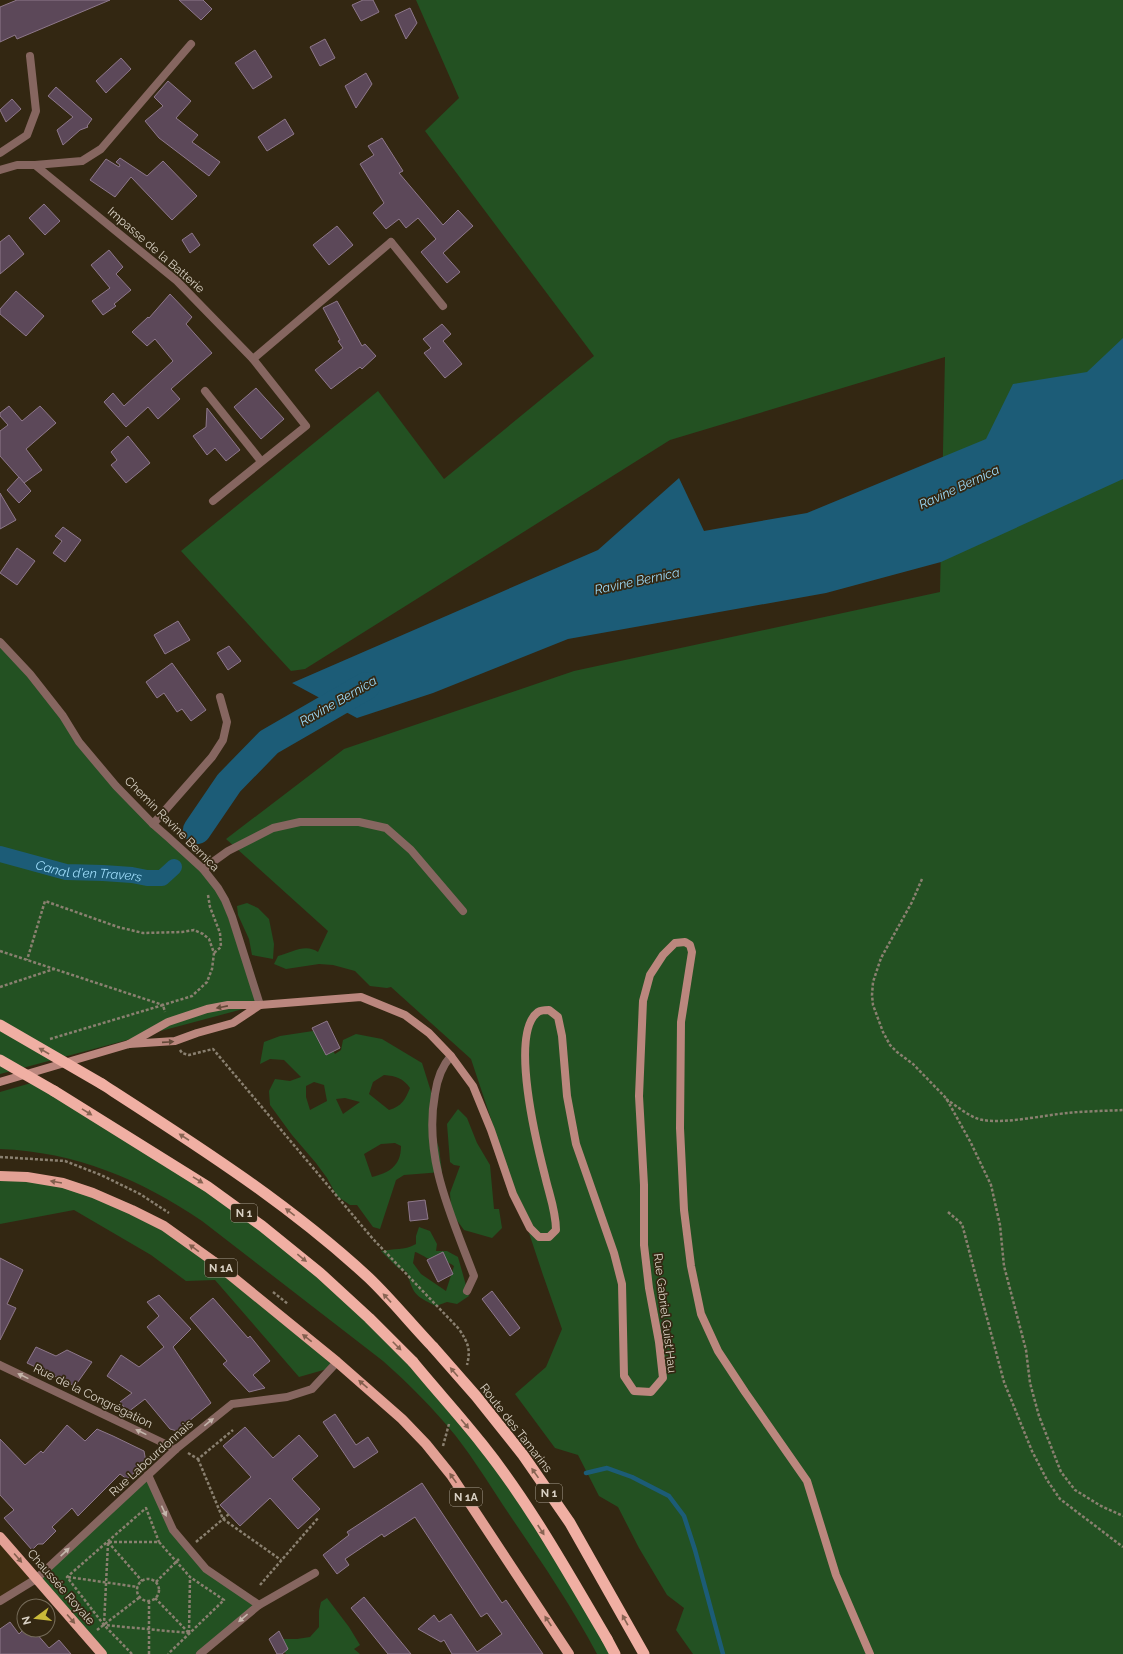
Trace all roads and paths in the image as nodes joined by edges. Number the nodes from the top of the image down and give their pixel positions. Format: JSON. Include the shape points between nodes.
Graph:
{"nodes":[{"id":1,"x":191,"y":44,"type":"dead end"},
{"id":2,"x":30,"y":56,"type":"dead end"},
{"id":3,"x":0,"y":153,"type":"edge"},
{"id":4,"x":36,"y":165,"type":"junction"},
{"id":5,"x":0,"y":170,"type":"edge"},
{"id":6,"x":443,"y":306,"type":"dead end"},
{"id":7,"x":254,"y":359,"type":"junction"},
{"id":8,"x":205,"y":391,"type":"dead end"},
{"id":9,"x":261,"y":461,"type":"junction"},
{"id":10,"x":213,"y":501,"type":"dead end"},
{"id":11,"x":0,"y":642,"type":"edge"},
{"id":12,"x":220,"y":696,"type":"dead end"},
{"id":13,"x":153,"y":824,"type":"junction"},
{"id":14,"x":203,"y":869,"type":"junction"},
{"id":15,"x":922,"y":879,"type":"dead end"},
{"id":16,"x":207,"y":892,"type":"dead end"},
{"id":17,"x":463,"y":911,"type":"dead end"},
{"id":18,"x":0,"y":951,"type":"edge"},
{"id":19,"x":214,"y":953,"type":"junction"},
{"id":20,"x":27,"y":960,"type":"junction"},
{"id":21,"x":54,"y":969,"type":"junction"},
{"id":22,"x":0,"y":987,"type":"edge"},
{"id":23,"x":260,"y":1005,"type":"junction"},
{"id":24,"x":163,"y":1006,"type":"junction"},
{"id":25,"x":168,"y":1022,"type":"junction"},
{"id":26,"x":0,"y":1025,"type":"edge"},
{"id":27,"x":44,"y":1041,"type":"dead end"},
{"id":28,"x":175,"y":1041,"type":"junction"},
{"id":29,"x":129,"y":1044,"type":"junction"},
{"id":30,"x":451,"y":1056,"type":"junction"},
{"id":31,"x":0,"y":1060,"type":"edge"},
{"id":32,"x":1,"y":1081,"type":"edge"},
{"id":33,"x":946,"y":1098,"type":"junction"},
{"id":34,"x":1123,"y":1110,"type":"edge"},
{"id":35,"x":0,"y":1176,"type":"edge"},
{"id":36,"x":948,"y":1212,"type":"dead end"},
{"id":37,"x":467,"y":1291,"type":"dead end"},
{"id":38,"x":0,"y":1364,"type":"edge"},
{"id":39,"x":336,"y":1364,"type":"junction"},
{"id":40,"x":465,"y":1370,"type":"dead end"},
{"id":41,"x":449,"y":1424,"type":"dead end"},
{"id":42,"x":233,"y":1430,"type":"dead end"},
{"id":43,"x":442,"y":1446,"type":"dead end"},
{"id":44,"x":176,"y":1449,"type":"junction"},
{"id":45,"x":186,"y":1452,"type":"dead end"},
{"id":46,"x":198,"y":1459,"type":"junction"},
{"id":47,"x":148,"y":1475,"type":"junction"},
{"id":48,"x":229,"y":1514,"type":"dead end"},
{"id":49,"x":1123,"y":1516,"type":"edge"},
{"id":50,"x":319,"y":1517,"type":"dead end"},
{"id":51,"x":223,"y":1519,"type":"junction"},
{"id":52,"x":0,"y":1537,"type":"edge"},
{"id":53,"x":108,"y":1542,"type":"junction"},
{"id":54,"x":160,"y":1542,"type":"junction"},
{"id":55,"x":194,"y":1544,"type":"dead end"},
{"id":56,"x":1123,"y":1547,"type":"edge"},
{"id":57,"x":179,"y":1559,"type":"dead end"},
{"id":58,"x":282,"y":1560,"type":"junction"},
{"id":59,"x":176,"y":1562,"type":"junction"},
{"id":60,"x":315,"y":1573,"type":"dead end"},
{"id":61,"x":67,"y":1577,"type":"junction"},
{"id":62,"x":190,"y":1577,"type":"junction"},
{"id":63,"x":36,"y":1579,"type":"junction"},
{"id":64,"x":142,"y":1581,"type":"junction"},
{"id":65,"x":156,"y":1582,"type":"junction"},
{"id":66,"x":260,"y":1584,"type":"dead end"},
{"id":67,"x":138,"y":1586,"type":"junction"},
{"id":68,"x":140,"y":1597,"type":"junction"},
{"id":69,"x":155,"y":1598,"type":"junction"},
{"id":70,"x":149,"y":1600,"type":"junction"},
{"id":71,"x":0,"y":1601,"type":"edge"},
{"id":72,"x":259,"y":1604,"type":"junction"},
{"id":73,"x":104,"y":1625,"type":"junction"},
{"id":74,"x":149,"y":1629,"type":"junction"},
{"id":75,"x":95,"y":1632,"type":"dead end"},
{"id":76,"x":190,"y":1633,"type":"junction"},
{"id":77,"x":102,"y":1654,"type":"edge"},
{"id":78,"x":132,"y":1654,"type":"edge"},
{"id":79,"x":149,"y":1654,"type":"edge"},
{"id":80,"x":168,"y":1654,"type":"edge"},
{"id":81,"x":200,"y":1654,"type":"edge"},
{"id":82,"x":569,"y":1654,"type":"edge"},
{"id":83,"x":615,"y":1654,"type":"edge"},
{"id":84,"x":644,"y":1654,"type":"edge"},
{"id":85,"x":870,"y":1654,"type":"edge"}],
"edges":[{"from":1,"to":4,"type":"street","via":[[101,149],[82,161]]},
{"from":2,"to":3,"type":"street","via":[[36,111],[27,135]]},
{"from":4,"to":5,"type":"street","via":[[17,165]]},
{"from":4,"to":7,"type":"street","name":"Impasse de la Batterie","via":[[177,281]]},
{"from":6,"to":7,"type":"street","via":[[391,242]]},
{"from":7,"to":9,"type":"street","name":"Impasse de la Batterie","via":[[306,426]]},
{"from":8,"to":9,"type":"street"},
{"from":9,"to":10,"type":"street"},
{"from":11,"to":13,"type":"street","name":"Chemin Ravine Bernica","via":[[30,674],[63,716],[79,742],[116,786]]},
{"from":12,"to":13,"type":"street","via":[[227,722],[223,740],[212,757]]},
{"from":13,"to":14,"type":"street","name":"Chemin Ravine Bernica"},
{"from":14,"to":17,"type":"street","via":[[228,851],[273,828],[300,822],[359,822],[386,828],[411,850]]},
{"from":14,"to":23,"type":"street","name":"Chemin Ravine Bernica","via":[[225,900]]},
{"from":15,"to":33,"type":"path","via":[[881,958],[873,982],[873,1005],[890,1045],[914,1064]]},
{"from":16,"to":19,"type":"path","via":[[220,932],[221,947]]},
{"from":18,"to":20,"type":"path"},
{"from":19,"to":20,"type":"path","via":[[209,939],[194,930],[143,933],[118,927],[45,901]]},
{"from":19,"to":24,"type":"path","via":[[207,982],[192,996]]},
{"from":20,"to":21,"type":"path"},
{"from":21,"to":22,"type":"path"},
{"from":21,"to":24,"type":"path"},
{"from":23,"to":25,"type":"main road","name":"Rue Gabriel Guist'Hau","one_way":true,"via":[[228,1005]]},
{"from":23,"to":28,"type":"main road","via":[[233,1024]]},
{"from":23,"to":30,"type":"main road","name":"Rue Gabriel Guist'Hau","via":[[361,997],[405,1015],[429,1032]]},
{"from":24,"to":25,"type":"path"},
{"from":24,"to":27,"type":"path"},
{"from":25,"to":29,"type":"main road","name":"Rue Gabriel Guist'Hau"},
{"from":84,"to":26,"type":"highway","name":"Route des Tamarins","number":"N 1","one_way":true,"bridge":true,"via":[[570,1523],[523,1455],[476,1396],[370,1279],[322,1237],[216,1158],[102,1084]]},
{"from":29,"to":28,"type":"main road","one_way":true},
{"from":28,"to":40,"type":"path","via":[[182,1053],[188,1055],[213,1049],[373,1239],[459,1330],[468,1343],[470,1355]]},
{"from":29,"to":32,"type":"main road"},
{"from":30,"to":37,"type":"street","via":[[437,1082],[432,1109],[432,1143],[446,1205],[474,1276]]},
{"from":30,"to":85,"type":"main road","name":"Rue Gabriel Guist'Hau","via":[[473,1086],[513,1194],[530,1228],[539,1237],[549,1237],[556,1230],[556,1215],[531,1113],[526,1077],[526,1039],[531,1019],[539,1011],[549,1010],[558,1017],[562,1036],[566,1096],[576,1144],[614,1253],[622,1284],[624,1376],[634,1391],[651,1392],[662,1378],[644,1245],[644,1185],[639,1096],[643,1001],[650,975],[663,954],[675,943],[685,942],[690,945],[692,952],[681,1022],[680,1128],[690,1266],[701,1314],[722,1357],[807,1481],[836,1575]]},
{"from":31,"to":83,"type":"highway","number":"N 1","one_way":true,"bridge":true,"via":[[208,1187],[320,1273],[369,1318],[413,1362],[504,1475],[564,1567]]},
{"from":33,"to":34,"type":"path","via":[[971,1116],[982,1120],[1000,1121],[1069,1112]]},
{"from":33,"to":49,"type":"path","via":[[991,1185],[1000,1225],[1004,1266],[1026,1350],[1030,1383],[1039,1416],[1061,1472],[1075,1490]]},
{"from":39,"to":35,"type":"main road","number":"N 1A","one_way":true,"via":[[213,1261],[164,1226],[93,1193],[63,1183]]},
{"from":36,"to":56,"type":"path","via":[[962,1224],[1004,1382],[1032,1452],[1060,1499]]},
{"from":44,"to":38,"type":"street","name":"Rue de la Congrégation","one_way":true},
{"from":44,"to":39,"type":"street","name":"Rue Labourdonnais","one_way":true,"via":[[232,1404],[287,1397],[312,1389]]},
{"from":82,"to":39,"type":"main road","number":"N 1A","one_way":true,"via":[[451,1475],[402,1419]]},
{"from":41,"to":43,"type":"path"},
{"from":42,"to":46,"type":"path"},
{"from":44,"to":47,"type":"street","name":"Rue Labourdonnais"},
{"from":45,"to":46,"type":"path"},
{"from":46,"to":51,"type":"path"},
{"from":63,"to":47,"type":"street","name":"Rue Labourdonnais","one_way":true},
{"from":47,"to":72,"type":"street","one_way":true,"via":[[173,1530],[206,1569]]},
{"from":48,"to":51,"type":"path"},
{"from":50,"to":58,"type":"path"},
{"from":51,"to":55,"type":"path"},
{"from":51,"to":58,"type":"path"},
{"from":52,"to":63,"type":"main road","name":"Chaussée Royale","one_way":true},
{"from":53,"to":54,"type":"path"},
{"from":53,"to":54,"type":"path","via":[[146,1508]]},
{"from":53,"to":61,"type":"path"},
{"from":53,"to":64,"type":"path"},
{"from":53,"to":73,"type":"path"},
{"from":54,"to":59,"type":"path"},
{"from":57,"to":59,"type":"path"},
{"from":58,"to":66,"type":"path"},
{"from":59,"to":62,"type":"path"},
{"from":59,"to":65,"type":"path"},
{"from":60,"to":72,"type":"street"},
{"from":61,"to":67,"type":"path"},
{"from":61,"to":73,"type":"path"},
{"from":62,"to":76,"type":"path"},
{"from":62,"to":76,"type":"path","via":[[224,1600]]},
{"from":63,"to":71,"type":"street","name":"Rue Labourdonnais"},
{"from":63,"to":77,"type":"main road","name":"Chaussée Royale","one_way":true},
{"from":64,"to":65,"type":"path","via":[[149,1579]]},
{"from":64,"to":67,"type":"path"},
{"from":65,"to":69,"type":"path","via":[[159,1589]]},
{"from":67,"to":68,"type":"path"},
{"from":68,"to":70,"type":"path"},
{"from":68,"to":73,"type":"path"},
{"from":69,"to":70,"type":"path"},
{"from":69,"to":76,"type":"path"},
{"from":70,"to":74,"type":"path"},
{"from":72,"to":81,"type":"street","one_way":true},
{"from":73,"to":74,"type":"path"},
{"from":73,"to":75,"type":"path"},
{"from":73,"to":78,"type":"path"},
{"from":74,"to":76,"type":"path"},
{"from":74,"to":79,"type":"path"},
{"from":76,"to":80,"type":"path"}]}
